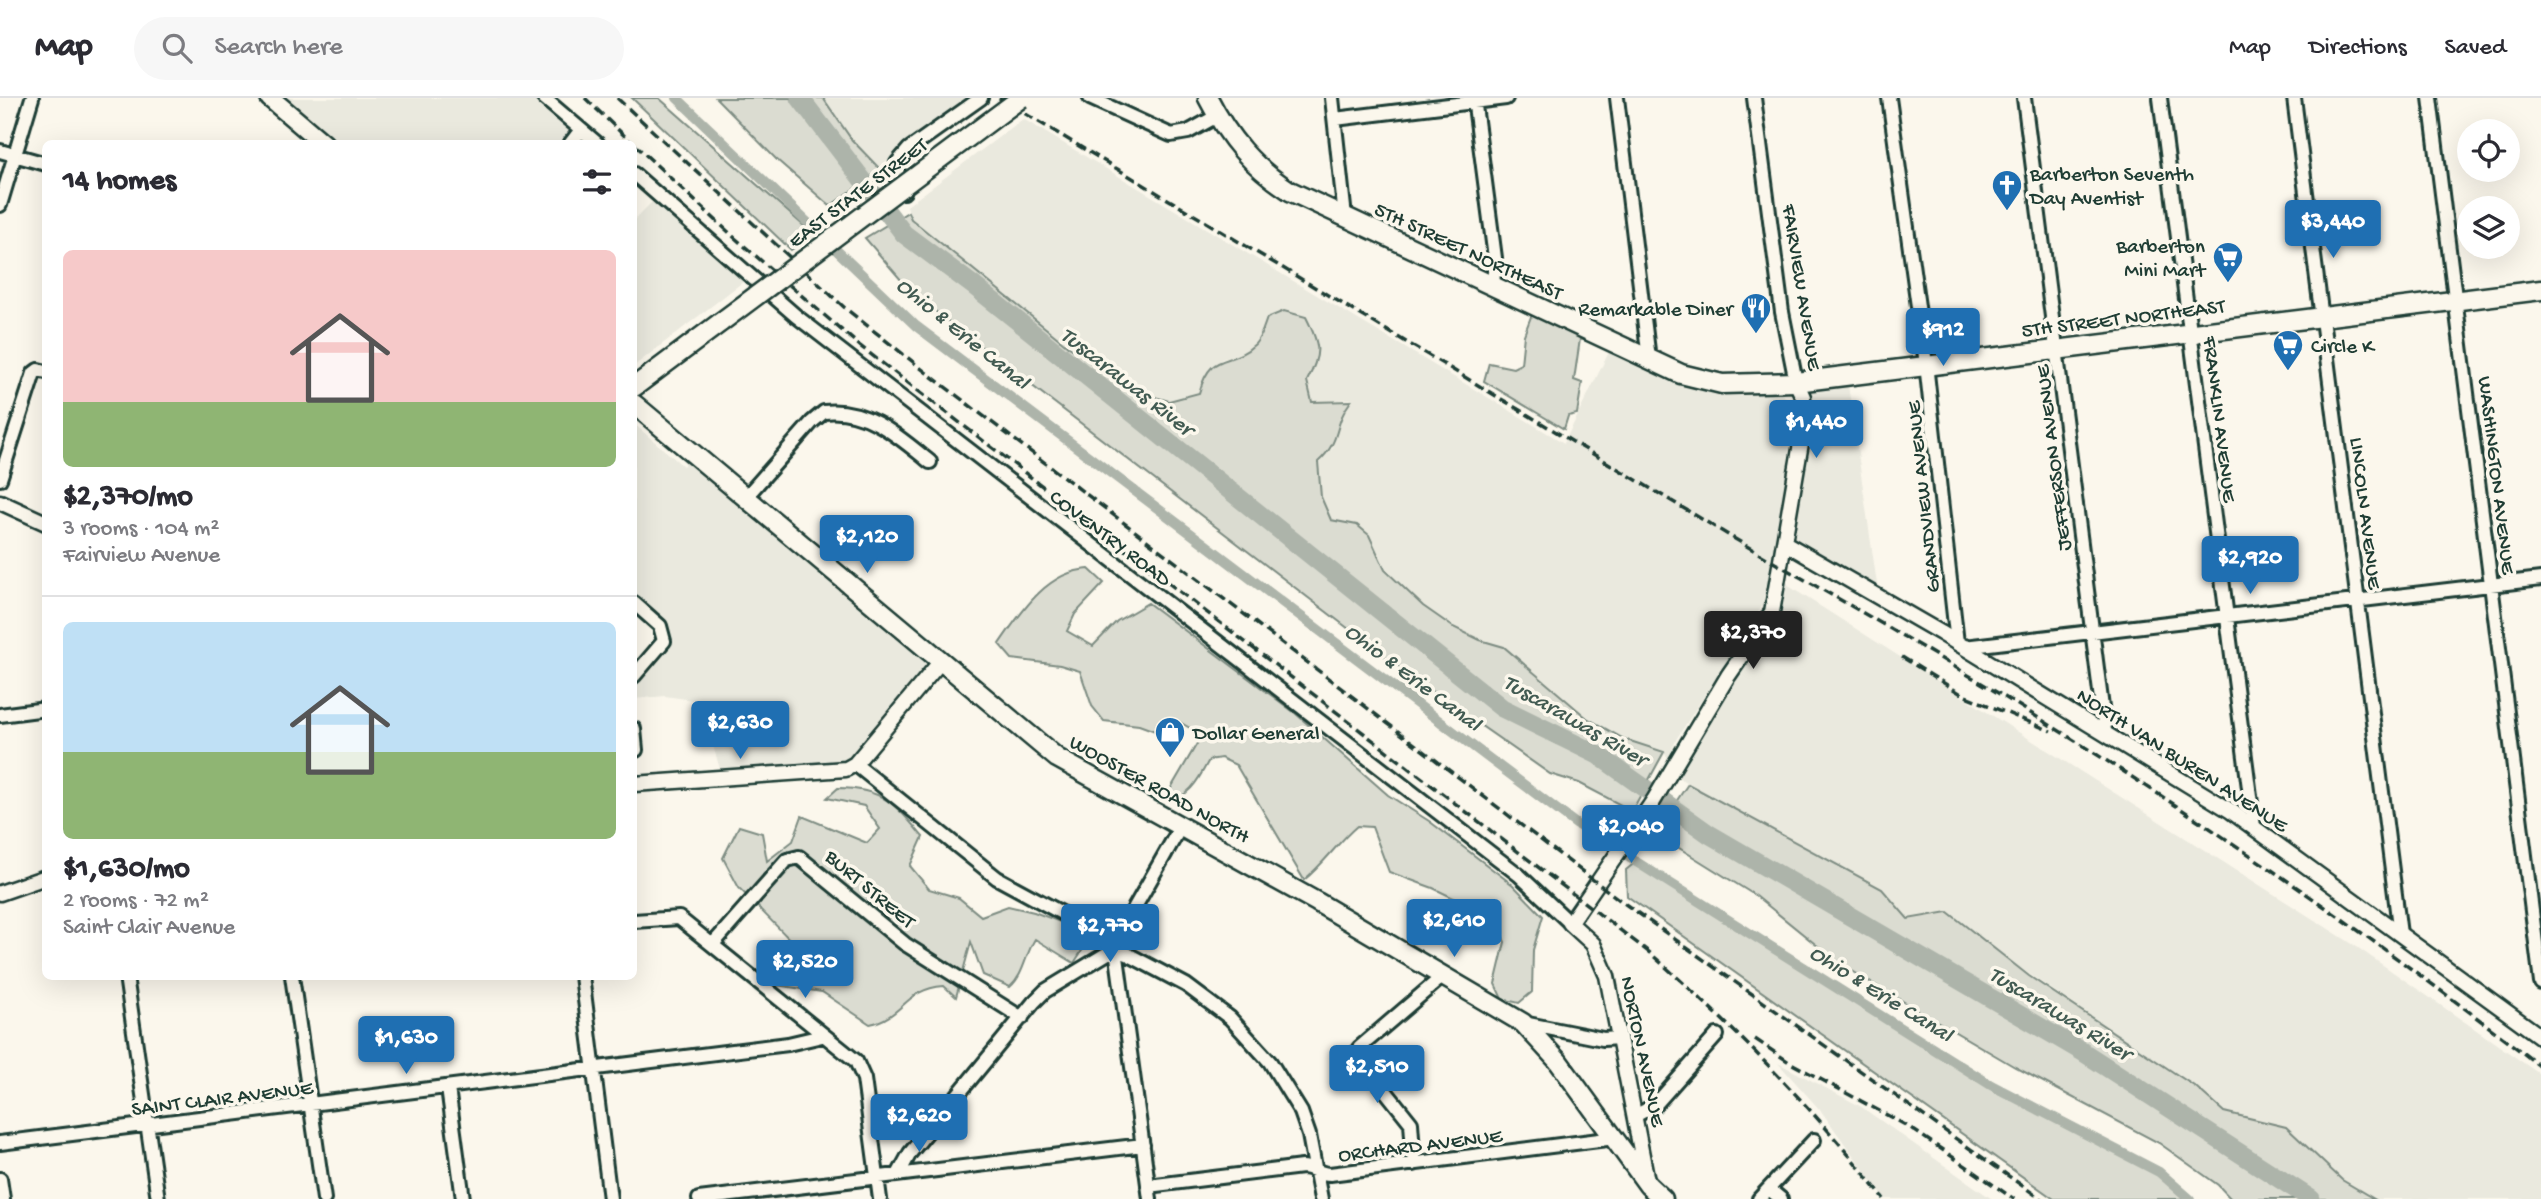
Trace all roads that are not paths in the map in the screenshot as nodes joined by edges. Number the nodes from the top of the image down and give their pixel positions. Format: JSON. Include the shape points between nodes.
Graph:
{"nodes":[{"id":1,"x":32,"y":98,"type":"edge"},
{"id":2,"x":270,"y":98,"type":"edge"},
{"id":3,"x":544,"y":98,"type":"edge"},
{"id":4,"x":981,"y":98,"type":"edge"},
{"id":5,"x":1021,"y":98,"type":"edge"},
{"id":6,"x":1090,"y":98,"type":"edge"},
{"id":7,"x":1208,"y":98,"type":"edge"},
{"id":8,"x":1332,"y":98,"type":"edge"},
{"id":9,"x":1506,"y":98,"type":"edge"},
{"id":10,"x":1617,"y":98,"type":"edge"},
{"id":11,"x":1754,"y":98,"type":"edge"},
{"id":12,"x":1889,"y":98,"type":"edge"},
{"id":13,"x":2024,"y":98,"type":"edge"},
{"id":14,"x":2160,"y":98,"type":"edge"},
{"id":15,"x":2294,"y":98,"type":"edge"},
{"id":16,"x":2430,"y":98,"type":"edge"},
{"id":17,"x":1474,"y":100,"type":"edge"},
{"id":18,"x":1217,"y":116,"type":"junction"},
{"id":19,"x":1335,"y":119,"type":"junction"},
{"id":20,"x":580,"y":131,"type":"junction"},
{"id":21,"x":319,"y":140,"type":"edge"},
{"id":22,"x":573,"y":140,"type":"edge"},
{"id":23,"x":592,"y":140,"type":"edge"},
{"id":24,"x":0,"y":151,"type":"edge"},
{"id":25,"x":15,"y":156,"type":"junction"},
{"id":26,"x":42,"y":163,"type":"edge"},
{"id":27,"x":637,"y":177,"type":"edge"},
{"id":28,"x":904,"y":192,"type":"dead end"},
{"id":29,"x":0,"y":205,"type":"edge"},
{"id":30,"x":1345,"y":217,"type":"junction"},
{"id":31,"x":1493,"y":286,"type":"junction"},
{"id":32,"x":2541,"y":290,"type":"edge"},
{"id":33,"x":2456,"y":300,"type":"junction"},
{"id":34,"x":2324,"y":316,"type":"junction"},
{"id":35,"x":2191,"y":332,"type":"junction"},
{"id":36,"x":2058,"y":349,"type":"junction"},
{"id":37,"x":1649,"y":359,"type":"junction"},
{"id":38,"x":1926,"y":364,"type":"junction"},
{"id":39,"x":42,"y":371,"type":"edge"},
{"id":40,"x":1796,"y":382,"type":"junction"},
{"id":41,"x":637,"y":385,"type":"edge"},
{"id":42,"x":637,"y":407,"type":"edge"},
{"id":43,"x":930,"y":462,"type":"dead end"},
{"id":44,"x":0,"y":479,"type":"edge"},
{"id":45,"x":745,"y":498,"type":"junction"},
{"id":46,"x":0,"y":502,"type":"edge"},
{"id":47,"x":42,"y":521,"type":"edge"},
{"id":48,"x":1785,"y":543,"type":"junction"},
{"id":49,"x":2541,"y":579,"type":"edge"},
{"id":50,"x":2493,"y":585,"type":"junction"},
{"id":51,"x":2359,"y":600,"type":"junction"},
{"id":52,"x":637,"y":606,"type":"edge"},
{"id":53,"x":2227,"y":615,"type":"junction"},
{"id":54,"x":2093,"y":632,"type":"junction"},
{"id":55,"x":1960,"y":645,"type":"junction"},
{"id":56,"x":942,"y":662,"type":"junction"},
{"id":57,"x":637,"y":672,"type":"edge"},
{"id":58,"x":42,"y":710,"type":"edge"},
{"id":59,"x":0,"y":715,"type":"edge"},
{"id":60,"x":2105,"y":731,"type":"junction"},
{"id":61,"x":855,"y":764,"type":"junction"},
{"id":62,"x":637,"y":785,"type":"edge"},
{"id":63,"x":1181,"y":825,"type":"junction"},
{"id":64,"x":2254,"y":827,"type":"junction"},
{"id":65,"x":42,"y":878,"type":"edge"},
{"id":66,"x":0,"y":893,"type":"edge"},
{"id":67,"x":2536,"y":898,"type":"edge"},
{"id":68,"x":637,"y":920,"type":"edge"},
{"id":69,"x":1570,"y":923,"type":"junction"},
{"id":70,"x":2400,"y":934,"type":"junction"},
{"id":71,"x":713,"y":944,"type":"junction"},
{"id":72,"x":1116,"y":948,"type":"junction"},
{"id":73,"x":1443,"y":975,"type":"junction"},
{"id":74,"x":127,"y":980,"type":"edge"},
{"id":75,"x":293,"y":980,"type":"edge"},
{"id":76,"x":582,"y":980,"type":"edge"},
{"id":77,"x":2541,"y":983,"type":"edge"},
{"id":78,"x":1022,"y":1018,"type":"junction"},
{"id":79,"x":1523,"y":1023,"type":"junction"},
{"id":80,"x":822,"y":1035,"type":"junction"},
{"id":81,"x":1717,"y":1035,"type":"dead end"},
{"id":82,"x":2541,"y":1037,"type":"edge"},
{"id":83,"x":1620,"y":1038,"type":"junction"},
{"id":84,"x":593,"y":1069,"type":"junction"},
{"id":85,"x":448,"y":1088,"type":"junction"},
{"id":86,"x":310,"y":1105,"type":"junction"},
{"id":87,"x":1635,"y":1116,"type":"junction"},
{"id":88,"x":147,"y":1126,"type":"junction"},
{"id":89,"x":1615,"y":1138,"type":"junction"},
{"id":90,"x":1814,"y":1140,"type":"dead end"},
{"id":91,"x":0,"y":1143,"type":"edge"},
{"id":92,"x":1143,"y":1145,"type":"junction"},
{"id":93,"x":1414,"y":1164,"type":"junction"},
{"id":94,"x":899,"y":1173,"type":"junction"},
{"id":95,"x":1318,"y":1174,"type":"junction"},
{"id":96,"x":877,"y":1176,"type":"junction"},
{"id":97,"x":0,"y":1179,"type":"edge"},
{"id":98,"x":1769,"y":1189,"type":"junction"},
{"id":99,"x":1149,"y":1192,"type":"edge"},
{"id":100,"x":1649,"y":1192,"type":"edge"},
{"id":101,"x":3,"y":1199,"type":"edge"},
{"id":102,"x":158,"y":1199,"type":"edge"},
{"id":103,"x":324,"y":1199,"type":"edge"},
{"id":104,"x":463,"y":1199,"type":"edge"},
{"id":105,"x":610,"y":1199,"type":"edge"},
{"id":106,"x":699,"y":1199,"type":"edge"},
{"id":107,"x":880,"y":1199,"type":"edge"},
{"id":108,"x":1321,"y":1199,"type":"edge"},
{"id":109,"x":1663,"y":1199,"type":"edge"},
{"id":110,"x":1759,"y":1199,"type":"edge"},
{"id":111,"x":1781,"y":1199,"type":"edge"}],
"edges":[{"from":1,"to":25,"type":"street"},
{"from":2,"to":21,"type":"main road"},
{"from":3,"to":20,"type":"street"},
{"from":4,"to":28,"type":"street","via":[[909,149],[897,163]]},
{"from":5,"to":41,"type":"main road","name":"EAST STATE STREET","bridge":true},
{"from":6,"to":18,"type":"street","via":[[1171,135],[1188,132]]},
{"from":7,"to":18,"type":"main road","name":"5TH STREET NORTHEAST"},
{"from":8,"to":19,"type":"street"},
{"from":9,"to":17,"type":"street"},
{"from":10,"to":37,"type":"street"},
{"from":11,"to":40,"type":"street","name":"FAIRVIEW AVENUE","via":[[1782,312]]},
{"from":12,"to":38,"type":"street","name":"GRANDVIEW AVENUE"},
{"from":13,"to":36,"type":"street","name":"JEFFERSON AVENUE"},
{"from":14,"to":35,"type":"street","name":"FRANKLIN AVENUE"},
{"from":15,"to":34,"type":"street","name":"LINCOLN AVENUE"},
{"from":16,"to":33,"type":"street","name":"WASHINGTON AVENUE"},
{"from":17,"to":19,"type":"street"},
{"from":17,"to":31,"type":"street","via":[[1495,258]]},
{"from":18,"to":30,"type":"main road","name":"5TH STREET NORTHEAST","via":[[1232,141],[1263,173]]},
{"from":19,"to":30,"type":"street"},
{"from":20,"to":22,"type":"street"},
{"from":20,"to":23,"type":"street"},
{"from":24,"to":25,"type":"street"},
{"from":25,"to":26,"type":"street"},
{"from":25,"to":29,"type":"street"},
{"from":27,"to":69,"type":"street","name":"COVENTRY ROAD","via":[[796,316],[1509,867]]},
{"from":30,"to":31,"type":"main road","name":"5TH STREET NORTHEAST"},
{"from":31,"to":37,"type":"main road","name":"5TH STREET NORTHEAST"},
{"from":32,"to":33,"type":"main road","name":"5TH STREET NORTHEAST"},
{"from":33,"to":34,"type":"main road","name":"5TH STREET NORTHEAST"},
{"from":33,"to":50,"type":"street","name":"WASHINGTON AVENUE"},
{"from":34,"to":35,"type":"main road","name":"5TH STREET NORTHEAST"},
{"from":34,"to":51,"type":"street","name":"LINCOLN AVENUE"},
{"from":35,"to":36,"type":"main road","name":"5TH STREET NORTHEAST"},
{"from":35,"to":53,"type":"street","name":"FRANKLIN AVENUE"},
{"from":36,"to":38,"type":"main road","name":"5TH STREET NORTHEAST"},
{"from":36,"to":54,"type":"street","name":"JEFFERSON AVENUE"},
{"from":37,"to":40,"type":"main road","name":"5TH STREET NORTHEAST","via":[[1681,374],[1722,384]]},
{"from":38,"to":40,"type":"main road","name":"5TH STREET NORTHEAST"},
{"from":38,"to":55,"type":"street","name":"GRANDVIEW AVENUE"},
{"from":39,"to":44,"type":"street","via":[[34,373]]},
{"from":40,"to":48,"type":"street","name":"FAIRVIEW AVENUE","via":[[1803,397],[1803,426]]},
{"from":42,"to":45,"type":"main road","name":"WOOSTER ROAD NORTH"},
{"from":43,"to":45,"type":"street","via":[[878,423],[855,414],[824,412]]},
{"from":45,"to":56,"type":"main road","name":"WOOSTER ROAD NORTH"},
{"from":46,"to":47,"type":"street"},
{"from":48,"to":55,"type":"street","name":"NORTH VAN BUREN AVENUE"},
{"from":48,"to":69,"type":"street","name":"FAIRVIEW AVENUE","via":[[1772,612],[1606,874]]},
{"from":49,"to":50,"type":"street"},
{"from":50,"to":51,"type":"street"},
{"from":50,"to":67,"type":"street","name":"WASHINGTON AVENUE"},
{"from":51,"to":53,"type":"street"},
{"from":51,"to":70,"type":"street","name":"LINCOLN AVENUE"},
{"from":52,"to":57,"type":"street","via":[[663,631],[664,641]]},
{"from":53,"to":54,"type":"street"},
{"from":53,"to":64,"type":"street","name":"FRANKLIN AVENUE"},
{"from":54,"to":55,"type":"street"},
{"from":54,"to":60,"type":"street","name":"JEFFERSON AVENUE"},
{"from":55,"to":60,"type":"street","name":"NORTH VAN BUREN AVENUE"},
{"from":56,"to":61,"type":"street"},
{"from":56,"to":63,"type":"main road","name":"WOOSTER ROAD NORTH","via":[[1057,758]]},
{"from":58,"to":59,"type":"street"},
{"from":60,"to":64,"type":"street","name":"NORTH VAN BUREN AVENUE"},
{"from":61,"to":62,"type":"street","via":[[835,771]]},
{"from":61,"to":72,"type":"street","via":[[982,867]]},
{"from":63,"to":72,"type":"street","via":[[1119,933]]},
{"from":63,"to":73,"type":"main road","name":"WOOSTER ROAD NORTH"},
{"from":64,"to":70,"type":"street","name":"NORTH VAN BUREN AVENUE"},
{"from":65,"to":66,"type":"street"},
{"from":67,"to":77,"type":"street","name":"WASHINGTON AVENUE"},
{"from":68,"to":71,"type":"street","via":[[679,918]]},
{"from":69,"to":83,"type":"street","name":"NORTON AVENUE","via":[[1600,957]]},
{"from":70,"to":82,"type":"street","name":"NORTH VAN BUREN AVENUE"},
{"from":71,"to":78,"type":"street","name":"BURT STREET","via":[[787,860],[799,857],[905,944]]},
{"from":71,"to":80,"type":"street"},
{"from":72,"to":78,"type":"street","via":[[1045,991]]},
{"from":72,"to":92,"type":"street"},
{"from":72,"to":95,"type":"street","via":[[1202,996],[1230,1018],[1270,1062],[1301,1112]]},
{"from":73,"to":79,"type":"main road","name":"WOOSTER ROAD NORTH"},
{"from":73,"to":93,"type":"street","via":[[1359,1048],[1364,1064],[1411,1123]]},
{"from":74,"to":88,"type":"street"},
{"from":75,"to":86,"type":"street"},
{"from":76,"to":84,"type":"street"},
{"from":78,"to":94,"type":"street","via":[[909,1153]]},
{"from":79,"to":83,"type":"street","via":[[1603,1039]]},
{"from":79,"to":89,"type":"main road","name":"WOOSTER ROAD NORTH","via":[[1558,1061]]},
{"from":80,"to":84,"type":"street","name":"SAINT CLAIR AVENUE","via":[[788,1044]]},
{"from":80,"to":96,"type":"street","via":[[861,1068]]},
{"from":81,"to":87,"type":"street","via":[[1655,1105]]},
{"from":83,"to":87,"type":"street","name":"NORTON AVENUE"},
{"from":84,"to":85,"type":"street","name":"SAINT CLAIR AVENUE"},
{"from":84,"to":105,"type":"street"},
{"from":85,"to":86,"type":"street","name":"SAINT CLAIR AVENUE"},
{"from":85,"to":104,"type":"street"},
{"from":86,"to":88,"type":"street","name":"SAINT CLAIR AVENUE"},
{"from":86,"to":103,"type":"street"},
{"from":87,"to":100,"type":"street","name":"NORTON AVENUE"},
{"from":88,"to":91,"type":"street","name":"SAINT CLAIR AVENUE"},
{"from":88,"to":102,"type":"street"},
{"from":89,"to":93,"type":"street","name":"ORCHARD AVENUE"},
{"from":89,"to":100,"type":"main road","name":"WOOSTER ROAD NORTH"},
{"from":90,"to":98,"type":"street"},
{"from":92,"to":94,"type":"street"},
{"from":92,"to":99,"type":"street"},
{"from":93,"to":95,"type":"street","name":"ORCHARD AVENUE"},
{"from":94,"to":96,"type":"street"},
{"from":95,"to":99,"type":"street","name":"ORCHARD AVENUE","via":[[1302,1167]]},
{"from":95,"to":108,"type":"street"},
{"from":96,"to":106,"type":"street"},
{"from":96,"to":107,"type":"street"},
{"from":97,"to":101,"type":"street"},
{"from":98,"to":110,"type":"street"},
{"from":98,"to":111,"type":"street"},
{"from":100,"to":109,"type":"main road","name":"WOOSTER ROAD NORTH"}]}
